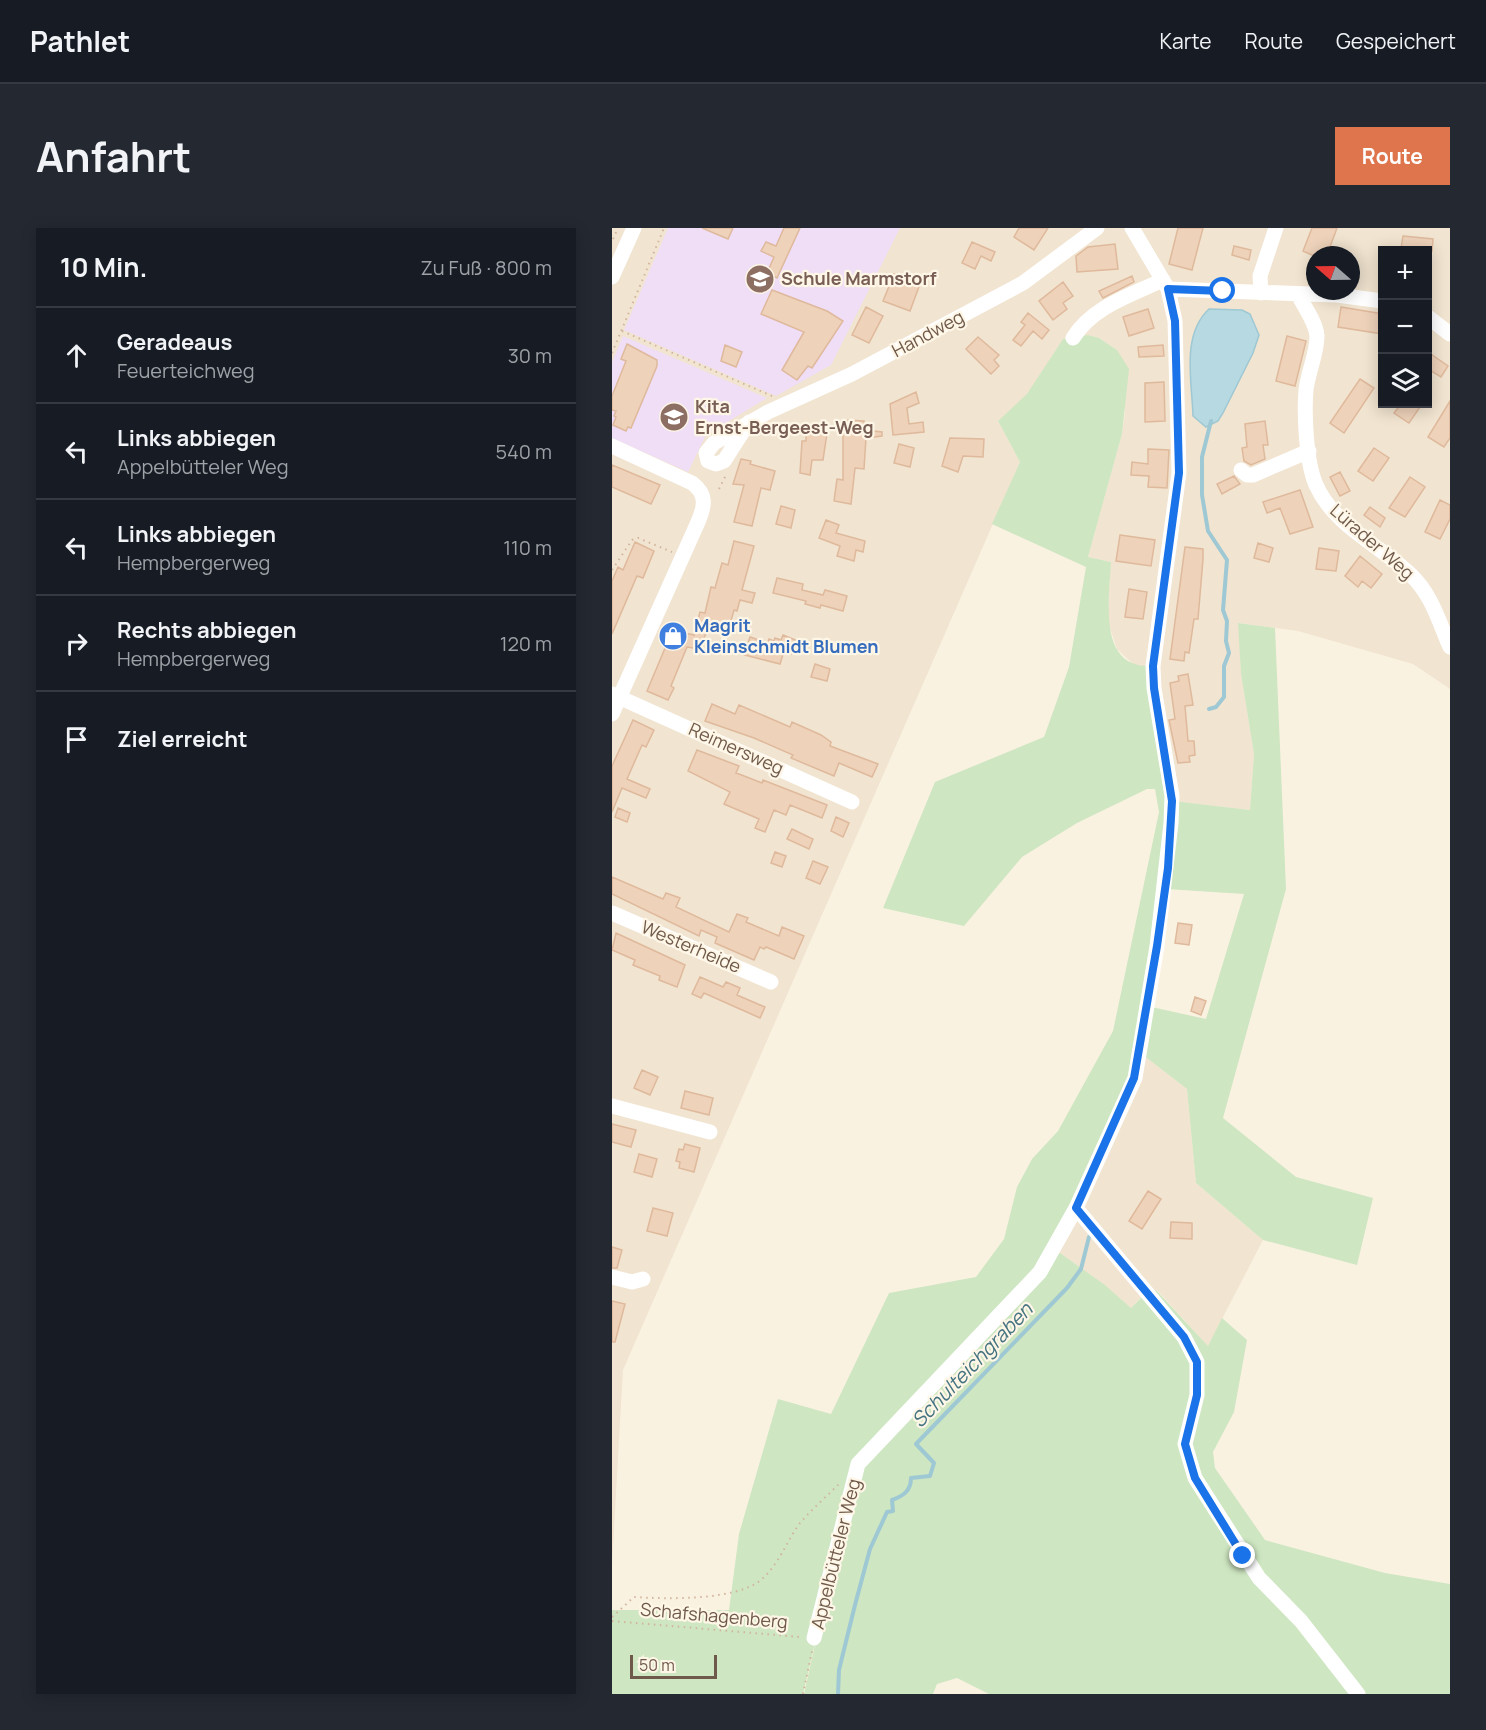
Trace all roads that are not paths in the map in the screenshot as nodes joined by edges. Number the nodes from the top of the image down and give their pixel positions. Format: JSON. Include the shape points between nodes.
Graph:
{"nodes":[{"id":1,"x":634,"y":228,"type":"edge"},
{"id":2,"x":1096,"y":228,"type":"edge"},
{"id":3,"x":1132,"y":228,"type":"edge"},
{"id":4,"x":1276,"y":228,"type":"edge"},
{"id":5,"x":612,"y":277,"type":"edge"},
{"id":6,"x":1165,"y":285,"type":"junction"},
{"id":7,"x":1261,"y":293,"type":"junction"},
{"id":8,"x":1298,"y":294,"type":"junction"},
{"id":9,"x":1378,"y":300,"type":"edge"},
{"id":10,"x":1432,"y":320,"type":"edge"},
{"id":11,"x":1450,"y":334,"type":"edge"},
{"id":12,"x":1072,"y":338,"type":"dead end"},
{"id":13,"x":749,"y":422,"type":"dead end"},
{"id":14,"x":612,"y":446,"type":"edge"},
{"id":15,"x":1309,"y":451,"type":"junction"},
{"id":16,"x":1241,"y":470,"type":"dead end"},
{"id":17,"x":1450,"y":647,"type":"edge"},
{"id":18,"x":616,"y":695,"type":"edge"},
{"id":19,"x":612,"y":714,"type":"edge"},
{"id":20,"x":852,"y":801,"type":"dead end"},
{"id":21,"x":612,"y":913,"type":"edge"},
{"id":22,"x":771,"y":982,"type":"dead end"},
{"id":23,"x":612,"y":1106,"type":"edge"},
{"id":24,"x":710,"y":1131,"type":"dead end"},
{"id":25,"x":1076,"y":1208,"type":"junction"},
{"id":26,"x":612,"y":1276,"type":"edge"},
{"id":27,"x":643,"y":1279,"type":"dead end"},
{"id":28,"x":814,"y":1638,"type":"road end"},
{"id":29,"x":1358,"y":1694,"type":"edge"}],
"edges":[{"from":1,"to":5,"type":"street"},
{"from":2,"to":13,"type":"street","name":"Handweg","via":[[1023,283],[852,374]]},
{"from":3,"to":6,"type":"street","name":"Appelbütteler Weg"},
{"from":4,"to":7,"type":"street","via":[[1260,276]]},
{"from":6,"to":7,"type":"street"},
{"from":6,"to":12,"type":"street","via":[[1104,308]]},
{"from":6,"to":25,"type":"street","name":"Appelbütteler Weg","via":[[1175,321],[1179,473],[1153,666],[1172,796],[1168,868],[1134,1078]]},
{"from":7,"to":8,"type":"street"},
{"from":8,"to":9,"type":"street"},
{"from":8,"to":15,"type":"street","name":"Lürader Weg","via":[[1317,334],[1306,390]]},
{"from":10,"to":11,"type":"street"},
{"from":14,"to":18,"type":"street","via":[[692,483],[703,495],[702,514]]},
{"from":15,"to":16,"type":"street","via":[[1253,475]]},
{"from":15,"to":17,"type":"street","name":"Lürader Weg","via":[[1313,477],[1330,509],[1421,586]]},
{"from":18,"to":19,"type":"street"},
{"from":18,"to":20,"type":"street","name":"Reimersweg"},
{"from":21,"to":22,"type":"street","name":"Westerheide"},
{"from":23,"to":24,"type":"street"},
{"from":25,"to":28,"type":"street","name":"Appelbütteler Weg","via":[[1040,1272],[858,1464]]},
{"from":25,"to":29,"type":"street","via":[[1184,1337],[1197,1362],[1197,1395],[1185,1444],[1195,1478],[1259,1578],[1301,1621]]},
{"from":26,"to":27,"type":"street","via":[[632,1282]]}]}
